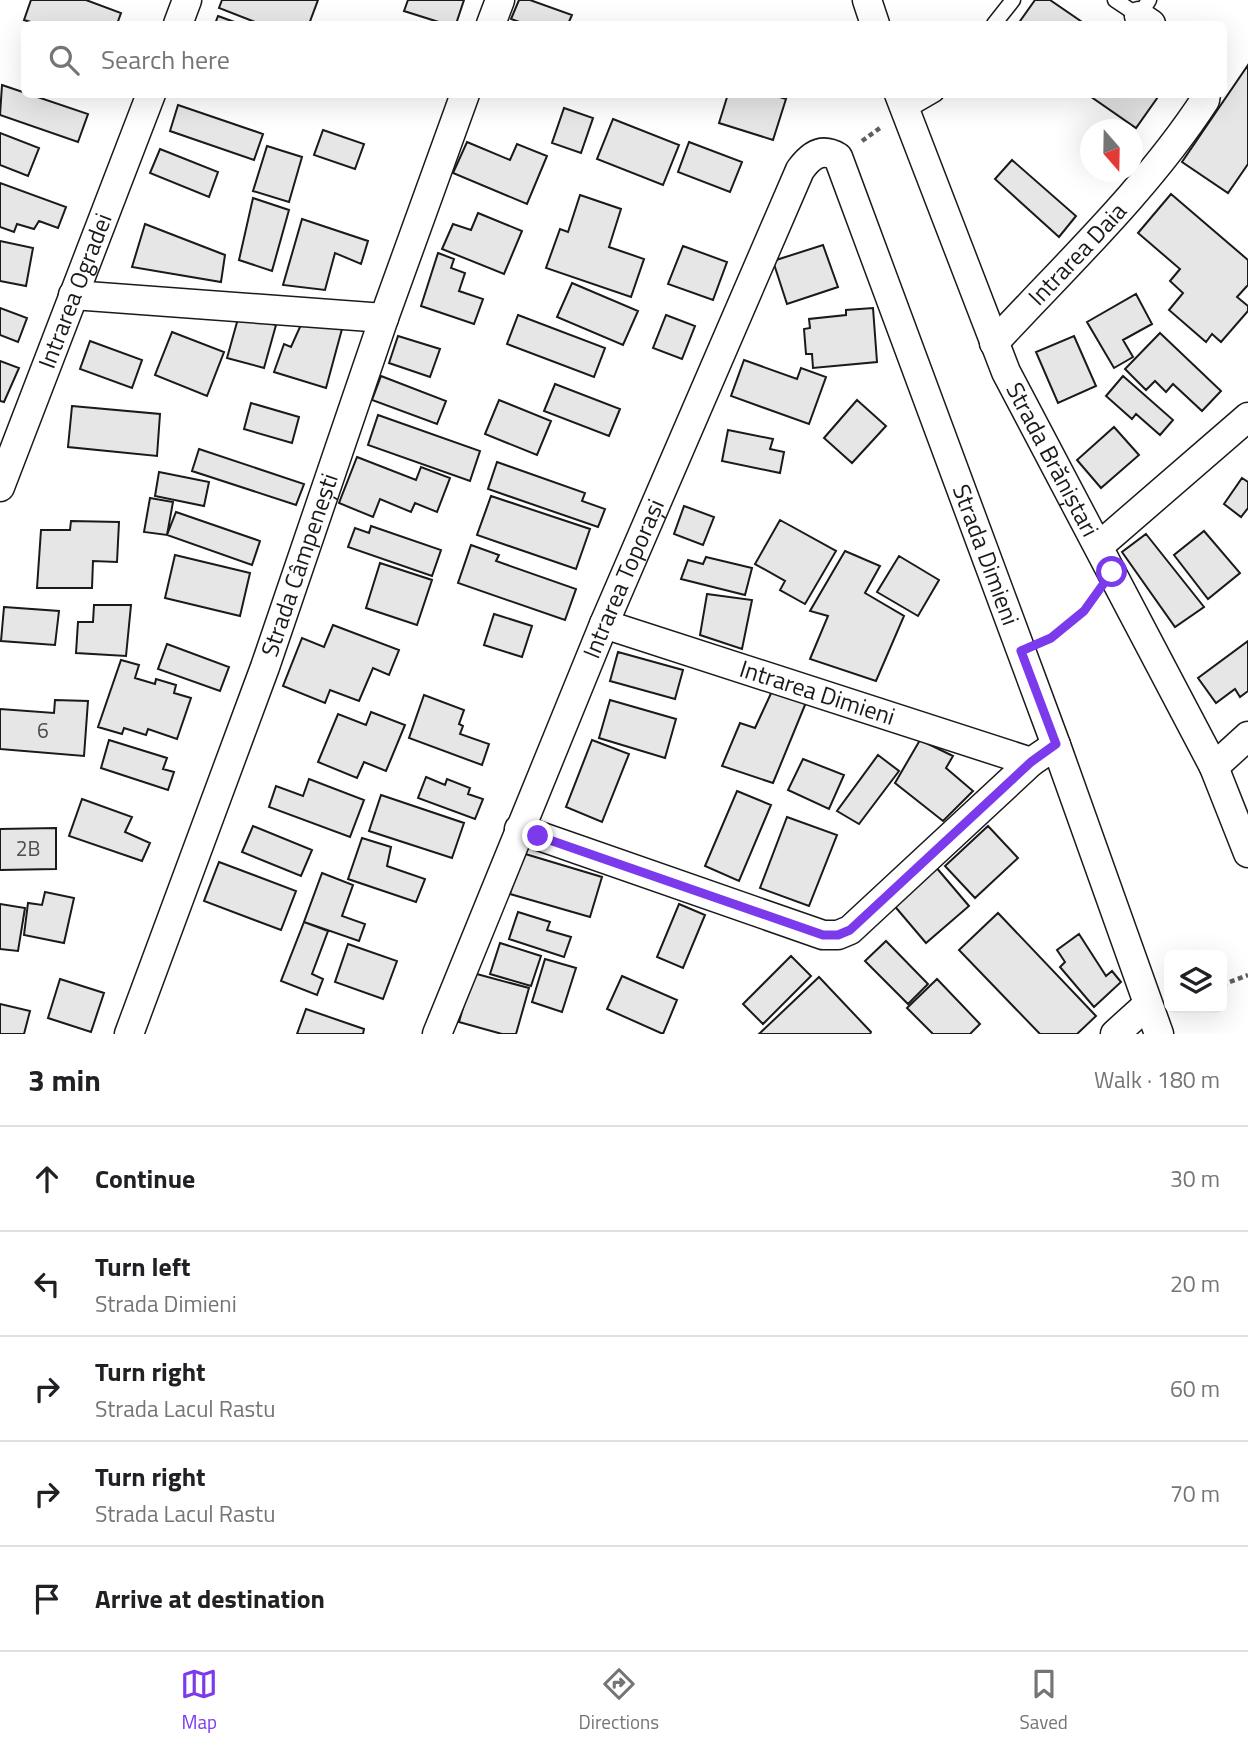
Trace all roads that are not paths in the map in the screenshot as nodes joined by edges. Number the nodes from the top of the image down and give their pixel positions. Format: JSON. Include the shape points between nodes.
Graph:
{"nodes":[{"id":1,"x":187,"y":0,"type":"edge"},
{"id":2,"x":500,"y":0,"type":"edge"},
{"id":3,"x":867,"y":0,"type":"edge"},
{"id":4,"x":1013,"y":0,"type":"edge"},
{"id":5,"x":1115,"y":0,"type":"edge"},
{"id":6,"x":1146,"y":14,"type":"edge"},
{"id":7,"x":178,"y":21,"type":"edge"},
{"id":8,"x":492,"y":21,"type":"edge"},
{"id":9,"x":874,"y":21,"type":"edge"},
{"id":10,"x":997,"y":21,"type":"edge"},
{"id":11,"x":148,"y":98,"type":"edge"},
{"id":12,"x":464,"y":98,"type":"edge"},
{"id":13,"x":922,"y":98,"type":"edge"},
{"id":14,"x":1205,"y":98,"type":"edge"},
{"id":15,"x":902,"y":104,"type":"edge"},
{"id":16,"x":838,"y":157,"type":"joint"},
{"id":17,"x":73,"y":295,"type":"junction"},
{"id":18,"x":384,"y":318,"type":"junction"},
{"id":19,"x":993,"y":343,"type":"junction"},
{"id":20,"x":1248,"y":417,"type":"edge"},
{"id":21,"x":0,"y":487,"type":"edge"},
{"id":22,"x":1099,"y":546,"type":"junction"},
{"id":23,"x":604,"y":624,"type":"junction"},
{"id":24,"x":1248,"y":736,"type":"edge"},
{"id":25,"x":1056,"y":744,"type":"junction"},
{"id":26,"x":1031,"y":762,"type":"junction"},
{"id":27,"x":1214,"y":766,"type":"junction"},
{"id":28,"x":519,"y":829,"type":"junction"},
{"id":29,"x":1248,"y":853,"type":"edge"},
{"id":30,"x":1147,"y":1004,"type":"junction"},
{"id":31,"x":129,"y":1034,"type":"edge"},
{"id":32,"x":437,"y":1034,"type":"edge"},
{"id":33,"x":1115,"y":1034,"type":"edge"},
{"id":34,"x":1159,"y":1034,"type":"edge"}],
"edges":[{"from":1,"to":7,"type":"street"},
{"from":2,"to":8,"type":"street"},
{"from":3,"to":9,"type":"street"},
{"from":4,"to":10,"type":"lane"},
{"from":5,"to":6,"type":"lane"},
{"from":11,"to":17,"type":"street","name":"Intrarea Ogradei"},
{"from":12,"to":18,"type":"street","name":"Strada Câmpenești"},
{"from":13,"to":15,"type":"lane"},
{"from":14,"to":19,"type":"street","name":"Intrarea Daia","via":[[1151,174]]},
{"from":15,"to":19,"type":"street","name":"Strada Brăniștari"},
{"from":16,"to":23,"type":"street","name":"Intrarea Toporași","via":[[817,153],[800,170]]},
{"from":16,"to":25,"type":"street","name":"Strada Dimieni"},
{"from":17,"to":18,"type":"street"},
{"from":17,"to":21,"type":"street","name":"Intrarea Ogradei"},
{"from":18,"to":31,"type":"street","name":"Strada Câmpenești","via":[[265,667]]},
{"from":19,"to":22,"type":"street","name":"Strada Brăniștari"},
{"from":20,"to":22,"type":"street"},
{"from":22,"to":27,"type":"street","name":"Strada Brăniștari"},
{"from":23,"to":26,"type":"street","name":"Intrarea Dimieni"},
{"from":23,"to":28,"type":"street","name":"Intrarea Toporași"},
{"from":24,"to":27,"type":"street"},
{"from":25,"to":26,"type":"street"},
{"from":25,"to":30,"type":"street","name":"Strada Dimieni"},
{"from":26,"to":28,"type":"street","via":[[850,930],[838,935],[823,935]]},
{"from":27,"to":29,"type":"street","name":"Strada Brăniștari"},
{"from":28,"to":32,"type":"street","name":"Intrarea Toporași"},
{"from":30,"to":33,"type":"street"},
{"from":30,"to":34,"type":"street","name":"Strada Dimieni"}]}
